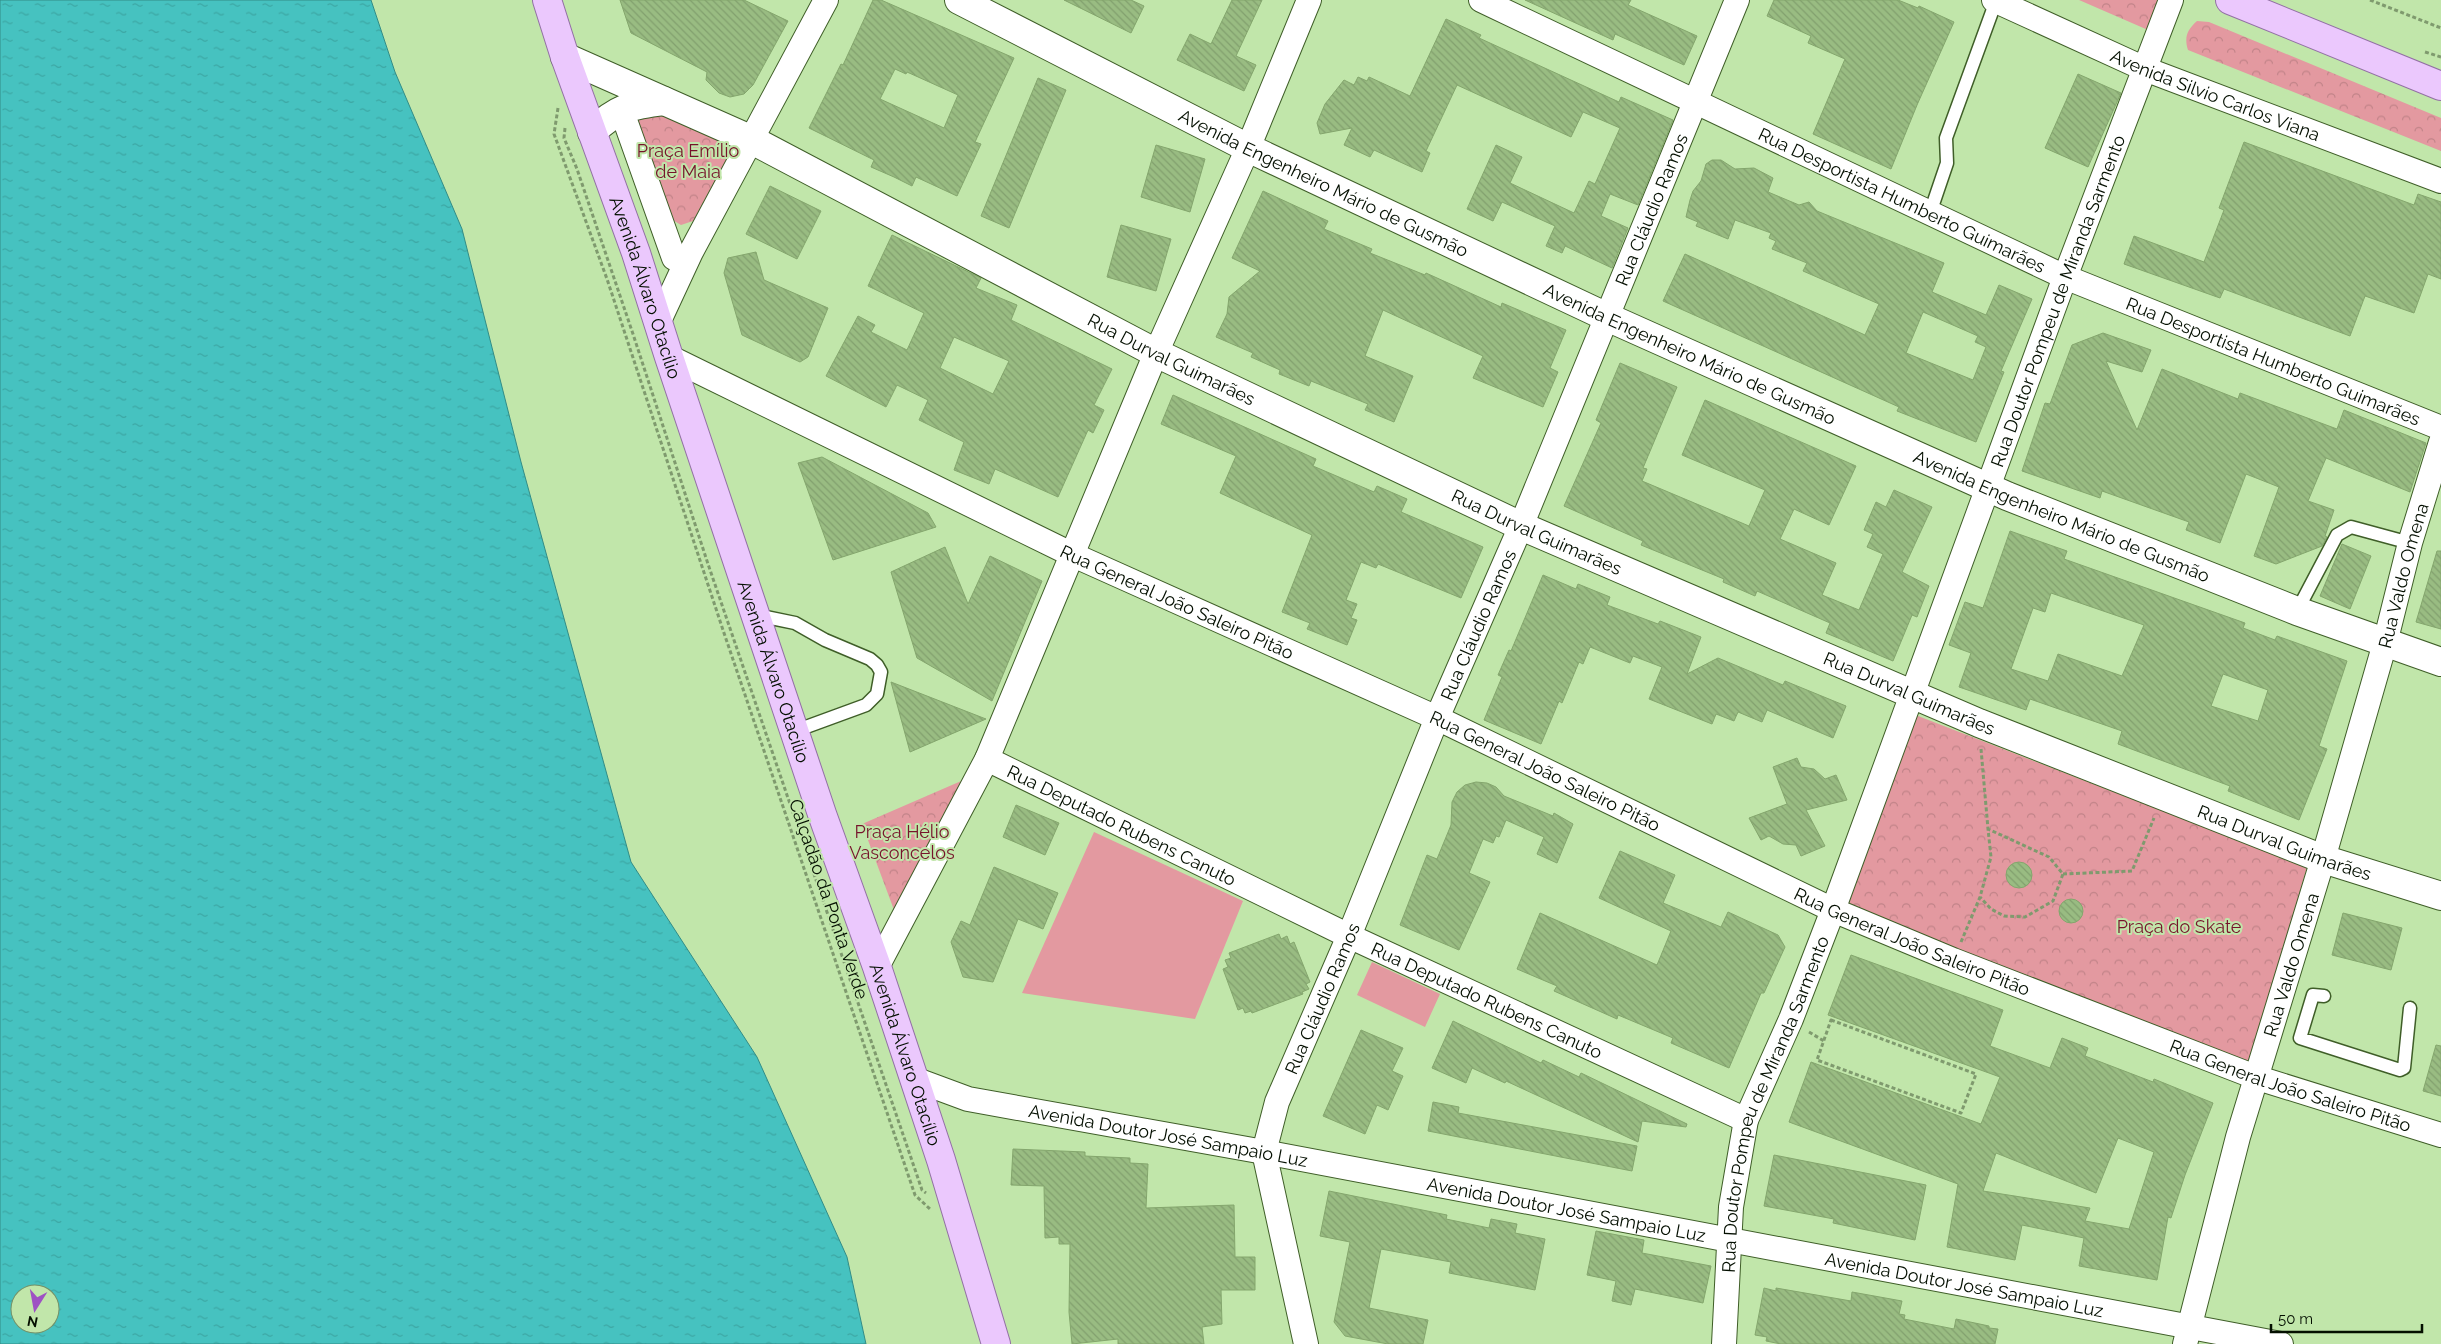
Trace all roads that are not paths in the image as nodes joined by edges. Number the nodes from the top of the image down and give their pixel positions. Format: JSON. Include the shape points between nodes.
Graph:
{"nodes":[{"id":1,"x":547,"y":0,"type":"edge"},
{"id":2,"x":826,"y":0,"type":"edge"},
{"id":3,"x":959,"y":0,"type":"edge"},
{"id":4,"x":1309,"y":0,"type":"edge"},
{"id":5,"x":1481,"y":0,"type":"edge"},
{"id":6,"x":1737,"y":0,"type":"edge"},
{"id":7,"x":1995,"y":0,"type":"edge"},
{"id":8,"x":2171,"y":0,"type":"edge"},
{"id":9,"x":2230,"y":0,"type":"edge"},
{"id":10,"x":565,"y":57,"type":"junction"},
{"id":11,"x":2145,"y":69,"type":"junction"},
{"id":12,"x":2441,"y":86,"type":"edge"},
{"id":13,"x":664,"y":101,"type":"junction"},
{"id":14,"x":1696,"y":101,"type":"junction"},
{"id":15,"x":620,"y":109,"type":"junction"},
{"id":16,"x":592,"y":132,"type":"junction"},
{"id":17,"x":750,"y":140,"type":"junction"},
{"id":18,"x":1248,"y":148,"type":"junction"},
{"id":19,"x":2441,"y":181,"type":"edge"},
{"id":20,"x":1930,"y":213,"type":"junction"},
{"id":21,"x":636,"y":252,"type":"junction"},
{"id":22,"x":682,"y":255,"type":"junction"},
{"id":23,"x":2065,"y":278,"type":"junction"},
{"id":24,"x":1607,"y":317,"type":"junction"},
{"id":25,"x":658,"y":323,"type":"junction"},
{"id":26,"x":1156,"y":352,"type":"junction"},
{"id":27,"x":669,"y":357,"type":"junction"},
{"id":28,"x":2441,"y":428,"type":"edge"},
{"id":29,"x":2441,"y":442,"type":"edge"},
{"id":30,"x":1988,"y":487,"type":"junction"},
{"id":31,"x":1522,"y":526,"type":"junction"},
{"id":32,"x":2410,"y":543,"type":"junction"},
{"id":33,"x":1071,"y":554,"type":"junction"},
{"id":34,"x":2297,"y":611,"type":"junction"},
{"id":35,"x":756,"y":615,"type":"junction"},
{"id":36,"x":2385,"y":643,"type":"junction"},
{"id":37,"x":2441,"y":662,"type":"edge"},
{"id":38,"x":1912,"y":696,"type":"junction"},
{"id":39,"x":1437,"y":718,"type":"junction"},
{"id":40,"x":795,"y":731,"type":"junction"},
{"id":41,"x":987,"y":759,"type":"junction"},
{"id":42,"x":2323,"y":859,"type":"junction"},
{"id":43,"x":2441,"y":896,"type":"edge"},
{"id":44,"x":1833,"y":910,"type":"junction"},
{"id":45,"x":1349,"y":936,"type":"junction"},
{"id":46,"x":877,"y":967,"type":"junction"},
{"id":47,"x":2324,"y":996,"type":"dead end"},
{"id":48,"x":2410,"y":1008,"type":"dead end"},
{"id":49,"x":2258,"y":1078,"type":"junction"},
{"id":50,"x":914,"y":1079,"type":"junction"},
{"id":51,"x":1746,"y":1120,"type":"junction"},
{"id":52,"x":2441,"y":1135,"type":"edge"},
{"id":53,"x":1264,"y":1152,"type":"junction"},
{"id":54,"x":1730,"y":1240,"type":"junction"},
{"id":55,"x":2187,"y":1335,"type":"edge"},
{"id":56,"x":996,"y":1344,"type":"edge"},
{"id":57,"x":1306,"y":1344,"type":"edge"},
{"id":58,"x":1724,"y":1344,"type":"edge"},
{"id":59,"x":2281,"y":1344,"type":"edge"}],
"edges":[{"from":1,"to":10,"type":"main road","name":"Avenida Álvaro Otacílio"},
{"from":2,"to":17,"type":"street"},
{"from":3,"to":18,"type":"street","name":"Avenida Engenheiro Mário de Gusmão"},
{"from":4,"to":18,"type":"street"},
{"from":5,"to":14,"type":"street","name":"Rua Desportista Humberto Guimarães"},
{"from":6,"to":14,"type":"street","name":"Rua Cláudio Ramos"},
{"from":7,"to":11,"type":"street","name":"Avenida Silvio Carlos Viana"},
{"from":7,"to":20,"type":"lane","via":[[1946,138],[1947,163]]},
{"from":8,"to":11,"type":"street","name":"Rua Doutor Pompeu de Miranda Sarmento"},
{"from":9,"to":12,"type":"main road"},
{"from":10,"to":13,"type":"street","name":"Rua Durval Guimarães"},
{"from":10,"to":16,"type":"main road","name":"Avenida Álvaro Otacílio"},
{"from":11,"to":19,"type":"street","name":"Avenida Silvio Carlos Viana"},
{"from":11,"to":23,"type":"street","name":"Rua Doutor Pompeu de Miranda Sarmento"},
{"from":13,"to":15,"type":"street"},
{"from":13,"to":17,"type":"street","name":"Rua Durval Guimarães"},
{"from":14,"to":20,"type":"street","name":"Rua Desportista Humberto Guimarães"},
{"from":14,"to":24,"type":"street","name":"Rua Cláudio Ramos"},
{"from":15,"to":16,"type":"street"},
{"from":15,"to":22,"type":"street","name":"Avenida Álvaro Otacílio"},
{"from":16,"to":21,"type":"main road","name":"Avenida Álvaro Otacílio"},
{"from":17,"to":22,"type":"street"},
{"from":17,"to":26,"type":"street","name":"Rua Durval Guimarães"},
{"from":18,"to":24,"type":"street","name":"Avenida Engenheiro Mário de Gusmão"},
{"from":18,"to":26,"type":"street"},
{"from":20,"to":23,"type":"street","name":"Rua Desportista Humberto Guimarães"},
{"from":21,"to":22,"type":"street"},
{"from":21,"to":25,"type":"main road","name":"Avenida Álvaro Otacílio"},
{"from":22,"to":25,"type":"street"},
{"from":23,"to":28,"type":"street","name":"Rua Desportista Humberto Guimarães"},
{"from":23,"to":30,"type":"street","name":"Rua Doutor Pompeu de Miranda Sarmento"},
{"from":24,"to":30,"type":"street","name":"Avenida Engenheiro Mário de Gusmão"},
{"from":24,"to":31,"type":"street","name":"Rua Cláudio Ramos"},
{"from":25,"to":27,"type":"main road","name":"Avenida Álvaro Otacílio"},
{"from":26,"to":31,"type":"street","name":"Rua Durval Guimarães"},
{"from":26,"to":33,"type":"street"},
{"from":27,"to":33,"type":"street","name":"Rua General João Saleiro Pitão"},
{"from":27,"to":35,"type":"main road","name":"Avenida Álvaro Otacílio"},
{"from":29,"to":32,"type":"street","name":"Rua Valdo Omena"},
{"from":30,"to":34,"type":"street","name":"Avenida Engenheiro Mário de Gusmão"},
{"from":30,"to":38,"type":"street","name":"Rua Doutor Pompeu de Miranda Sarmento"},
{"from":31,"to":38,"type":"street","name":"Rua Durval Guimarães"},
{"from":31,"to":39,"type":"street","name":"Rua Cláudio Ramos"},
{"from":32,"to":34,"type":"lane","via":[[2351,527],[2342,530]]},
{"from":32,"to":36,"type":"street","name":"Rua Valdo Omena"},
{"from":33,"to":39,"type":"street","name":"Rua General João Saleiro Pitão"},
{"from":33,"to":41,"type":"street"},
{"from":34,"to":36,"type":"street","name":"Avenida Engenheiro Mário de Gusmão"},
{"from":35,"to":40,"type":"main road","name":"Avenida Álvaro Otacílio"},
{"from":35,"to":40,"type":"lane","via":[[795,624],[870,659],[881,672],[877,694],[866,705]]},
{"from":36,"to":37,"type":"street","name":"Avenida Engenheiro Mário de Gusmão"},
{"from":36,"to":42,"type":"street","name":"Rua Valdo Omena"},
{"from":38,"to":42,"type":"street","name":"Rua Durval Guimarães"},
{"from":38,"to":44,"type":"street","name":"Rua Doutor Pompeu de Miranda Sarmento"},
{"from":39,"to":44,"type":"street","name":"Rua General João Saleiro Pitão"},
{"from":39,"to":45,"type":"street","name":"Rua Cláudio Ramos"},
{"from":40,"to":46,"type":"main road","name":"Avenida Álvaro Otacílio"},
{"from":41,"to":45,"type":"street","name":"Rua Deputado Rubens Canuto"},
{"from":41,"to":46,"type":"street"},
{"from":42,"to":43,"type":"street","name":"Rua Durval Guimarães"},
{"from":42,"to":49,"type":"street","name":"Rua Valdo Omena"},
{"from":44,"to":49,"type":"street","name":"Rua General João Saleiro Pitão"},
{"from":44,"to":51,"type":"street","name":"Rua Doutor Pompeu de Miranda Sarmento","via":[[1791,1019]]},
{"from":45,"to":51,"type":"street","name":"Rua Deputado Rubens Canuto"},
{"from":45,"to":53,"type":"street","name":"Rua Cláudio Ramos","via":[[1277,1102]]},
{"from":46,"to":50,"type":"main road","name":"Avenida Álvaro Otacílio"},
{"from":47,"to":48,"type":"lane","via":[[2313,995],[2300,1038],[2400,1070],[2407,1058]]},
{"from":49,"to":52,"type":"street","name":"Rua General João Saleiro Pitão"},
{"from":49,"to":55,"type":"street","name":"Rua Valdo Omena","via":[[2238,1137]]},
{"from":50,"to":53,"type":"street","name":"Avenida Doutor José Sampaio Luz","via":[[968,1099]]},
{"from":50,"to":56,"type":"main road","name":"Avenida Álvaro Otacílio"},
{"from":51,"to":54,"type":"street","name":"Rua Doutor Pompeu de Miranda Sarmento","via":[[1731,1207]]},
{"from":53,"to":54,"type":"street","name":"Avenida Doutor José Sampaio Luz"},
{"from":53,"to":57,"type":"street","name":"Rua Cláudio Ramos"},
{"from":54,"to":55,"type":"street","name":"Avenida Doutor José Sampaio Luz"},
{"from":54,"to":58,"type":"street","name":"Rua Doutor Pompeu de Miranda Sarmento"},
{"from":55,"to":59,"type":"street","name":"Avenida Doutor José Sampaio Luz"}]}
